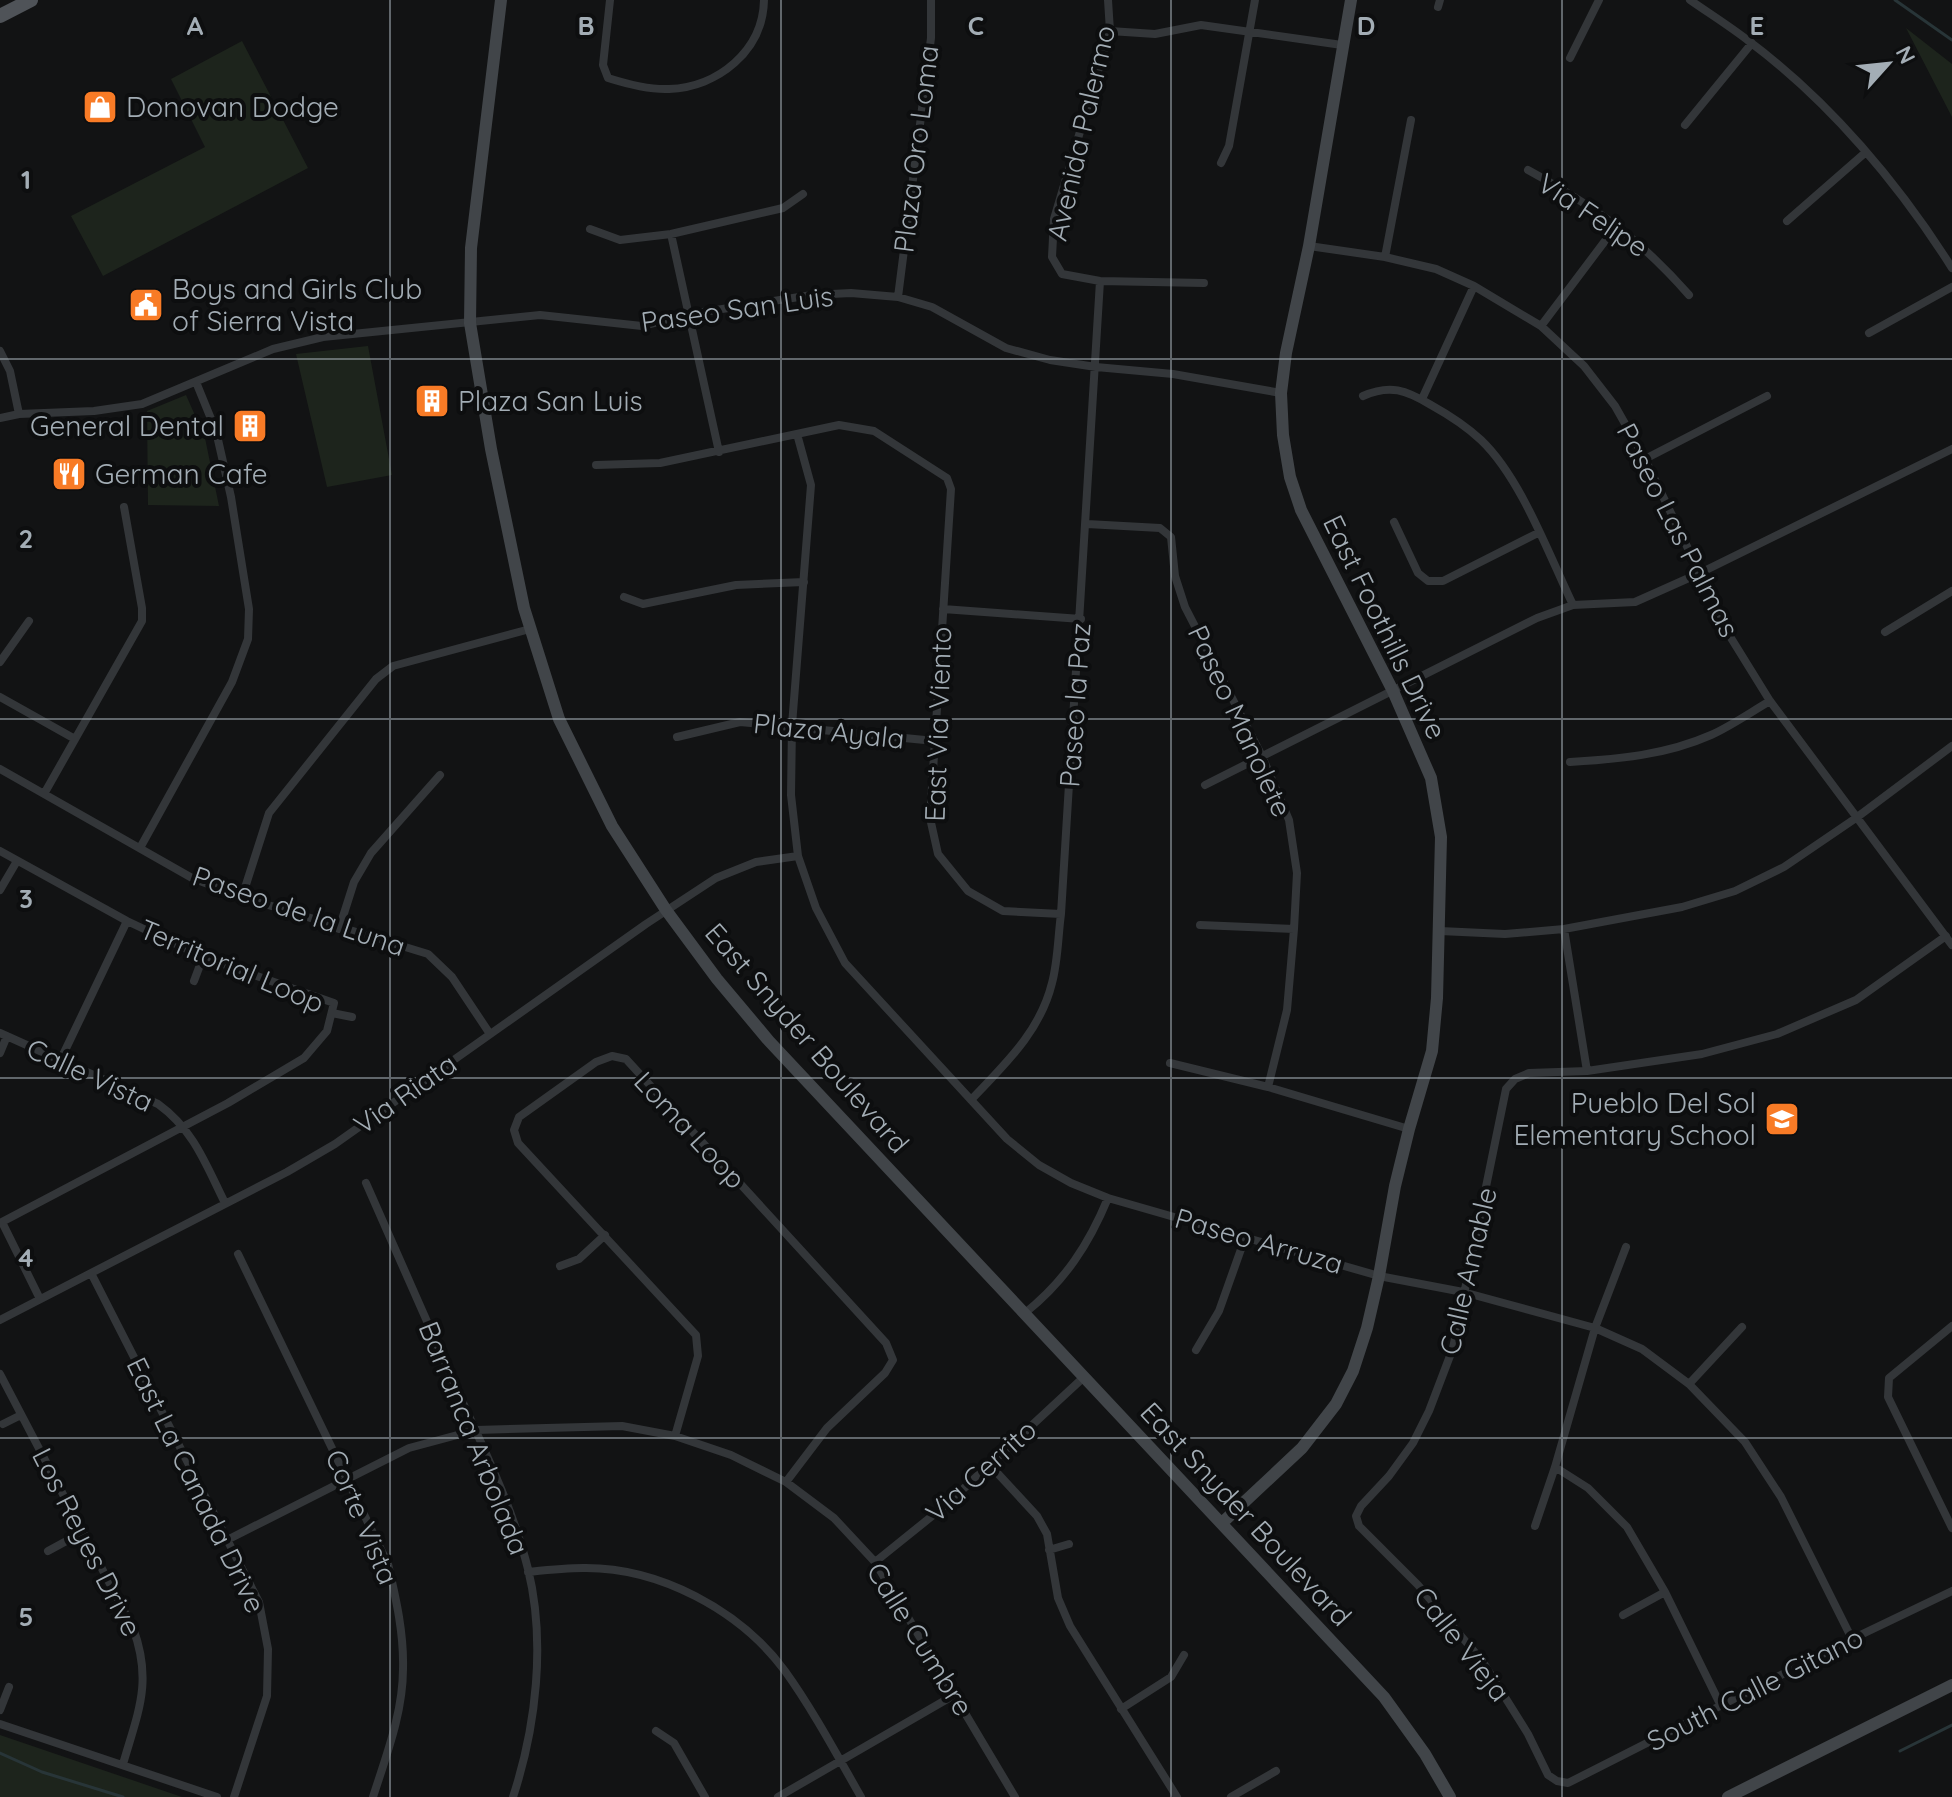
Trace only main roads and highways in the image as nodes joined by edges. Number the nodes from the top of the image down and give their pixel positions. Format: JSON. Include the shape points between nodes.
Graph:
{"nodes":[{"id":1,"x":31,"y":0,"type":"edge"},
{"id":2,"x":0,"y":16,"type":"edge"}],
"edges":[{"from":1,"to":2,"type":"main road"}]}
